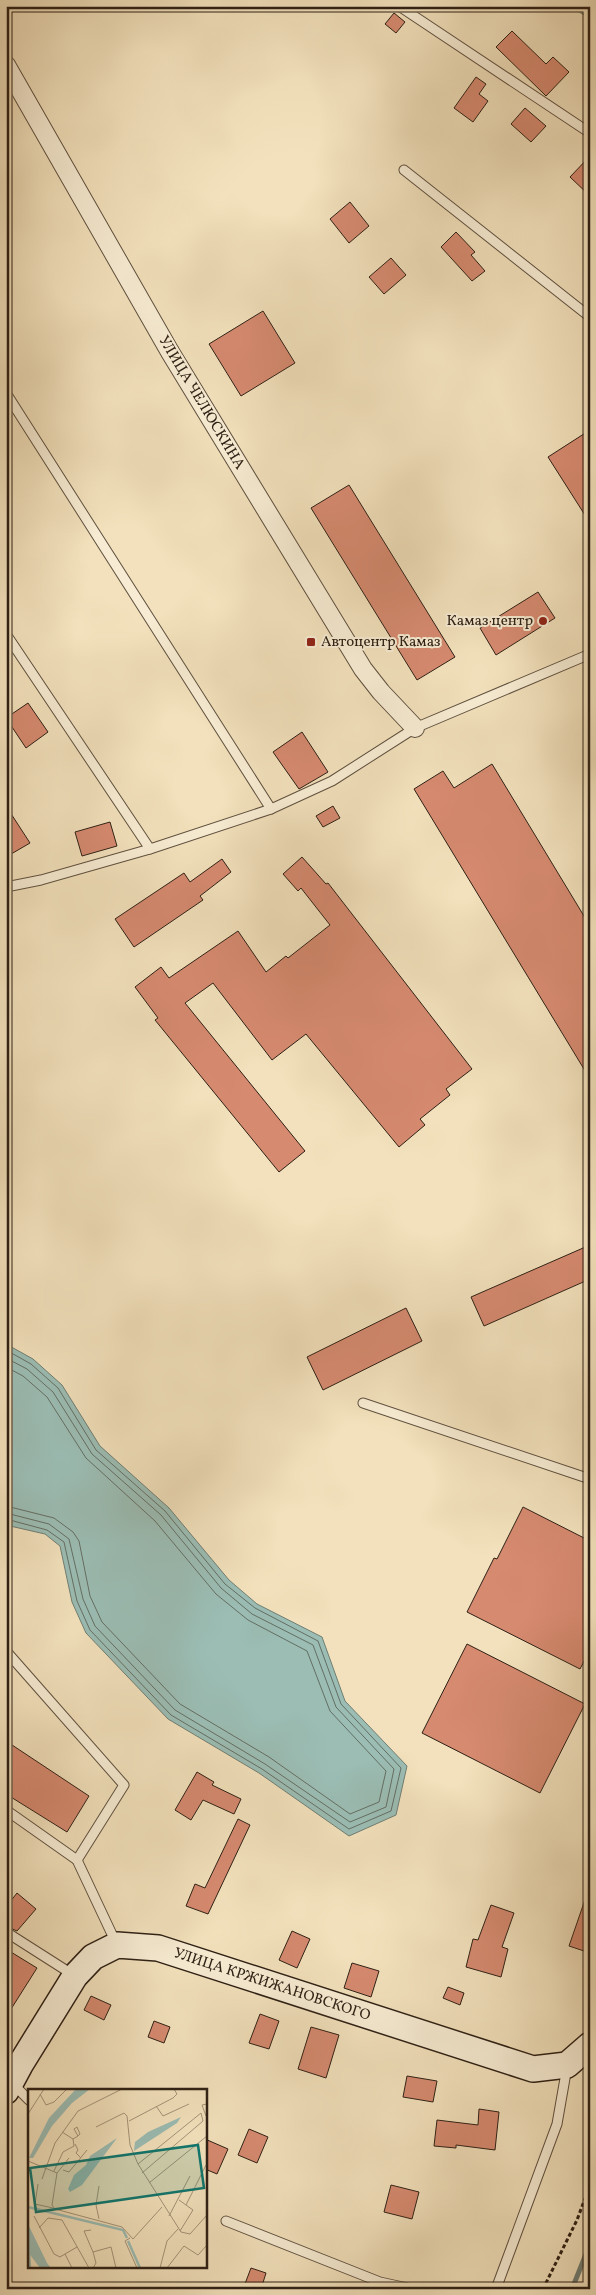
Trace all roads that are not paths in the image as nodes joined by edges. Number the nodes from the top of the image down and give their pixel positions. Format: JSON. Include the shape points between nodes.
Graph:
{"nodes":[{"id":1,"x":400,"y":6,"type":"edge"},
{"id":2,"x":6,"y":65,"type":"edge"},
{"id":3,"x":590,"y":133,"type":"edge"},
{"id":4,"x":404,"y":170,"type":"dead end"},
{"id":5,"x":590,"y":317,"type":"edge"},
{"id":6,"x":6,"y":393,"type":"edge"},
{"id":7,"x":6,"y":634,"type":"edge"},
{"id":8,"x":590,"y":654,"type":"edge"},
{"id":9,"x":415,"y":728,"type":"junction"},
{"id":10,"x":271,"y":809,"type":"junction"},
{"id":11,"x":150,"y":848,"type":"junction"},
{"id":12,"x":6,"y":887,"type":"edge"},
{"id":13,"x":363,"y":1403,"type":"dead end"},
{"id":14,"x":590,"y":1479,"type":"edge"},
{"id":15,"x":6,"y":1651,"type":"edge"},
{"id":16,"x":6,"y":1810,"type":"edge"},
{"id":17,"x":77,"y":1860,"type":"junction"},
{"id":18,"x":6,"y":1932,"type":"edge"},
{"id":19,"x":117,"y":1945,"type":"junction"},
{"id":20,"x":75,"y":1976,"type":"junction"},
{"id":21,"x":590,"y":2045,"type":"edge"},
{"id":22,"x":567,"y":2064,"type":"junction"},
{"id":23,"x":8,"y":2084,"type":"edge"},
{"id":24,"x":28,"y":2099,"type":"edge"},
{"id":25,"x":226,"y":2221,"type":"dead end"},
{"id":26,"x":412,"y":2289,"type":"edge"},
{"id":27,"x":496,"y":2289,"type":"edge"}],
"edges":[{"from":1,"to":3,"type":"lane"},
{"from":2,"to":9,"type":"street","name":"УЛИЦА ЧЕЛЮСКИНА","via":[[170,352],[363,669]]},
{"from":4,"to":5,"type":"lane"},
{"from":6,"to":10,"type":"lane"},
{"from":7,"to":11,"type":"lane"},
{"from":8,"to":9,"type":"lane"},
{"from":9,"to":10,"type":"lane","via":[[332,781]]},
{"from":10,"to":11,"type":"lane"},
{"from":11,"to":12,"type":"lane"},
{"from":13,"to":14,"type":"lane"},
{"from":15,"to":17,"type":"lane","via":[[124,1785]]},
{"from":16,"to":17,"type":"lane"},
{"from":17,"to":19,"type":"lane"},
{"from":18,"to":20,"type":"lane"},
{"from":19,"to":20,"type":"street","via":[[93,1957]]},
{"from":19,"to":22,"type":"street","name":"УЛИЦА КРЖИЖАНОВСКОГО","via":[[158,1948],[533,2069]]},
{"from":20,"to":23,"type":"street"},
{"from":21,"to":22,"type":"street"},
{"from":22,"to":27,"type":"lane","via":[[557,2124]]},
{"from":23,"to":24,"type":"lane"},
{"from":25,"to":26,"type":"lane","via":[[380,2282]]}]}
